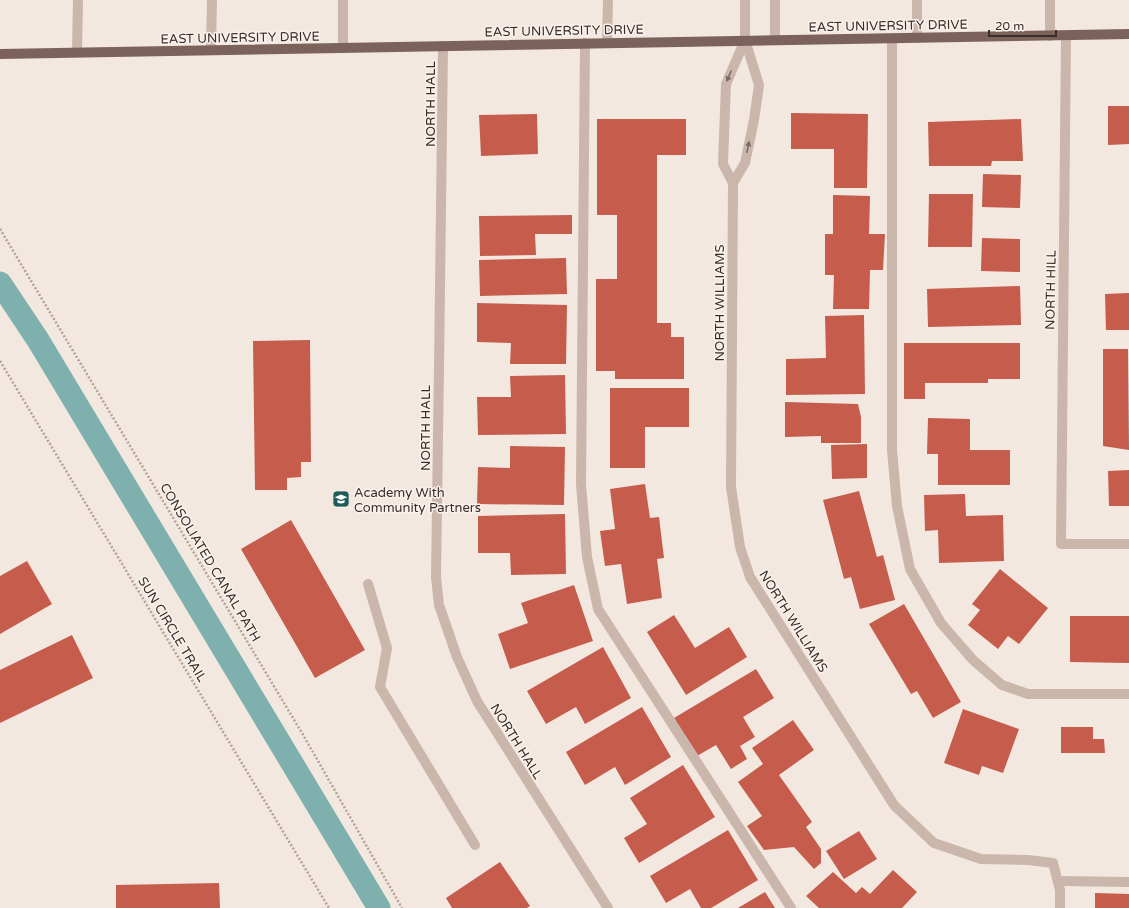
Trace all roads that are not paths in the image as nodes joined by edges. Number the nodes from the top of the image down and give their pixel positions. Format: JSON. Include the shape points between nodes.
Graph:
{"nodes":[{"id":1,"x":78,"y":0,"type":"edge"},
{"id":2,"x":212,"y":0,"type":"edge"},
{"id":3,"x":343,"y":0,"type":"edge"},
{"id":4,"x":608,"y":0,"type":"edge"},
{"id":5,"x":745,"y":0,"type":"edge"},
{"id":6,"x":775,"y":0,"type":"edge"},
{"id":7,"x":917,"y":0,"type":"edge"},
{"id":8,"x":1050,"y":0,"type":"edge"},
{"id":9,"x":1129,"y":34,"type":"edge"},
{"id":10,"x":1050,"y":36,"type":"junction"},
{"id":11,"x":1066,"y":36,"type":"junction"},
{"id":12,"x":892,"y":38,"type":"junction"},
{"id":13,"x":916,"y":38,"type":"junction"},
{"id":14,"x":744,"y":40,"type":"junction"},
{"id":15,"x":775,"y":40,"type":"junction"},
{"id":16,"x":585,"y":43,"type":"junction"},
{"id":17,"x":607,"y":43,"type":"junction"},
{"id":18,"x":443,"y":46,"type":"junction"},
{"id":19,"x":343,"y":48,"type":"junction"},
{"id":20,"x":211,"y":50,"type":"junction"},
{"id":21,"x":78,"y":52,"type":"junction"},
{"id":22,"x":0,"y":54,"type":"edge"},
{"id":23,"x":733,"y":183,"type":"junction"},
{"id":24,"x":1129,"y":544,"type":"edge"},
{"id":25,"x":368,"y":584,"type":"dead end"},
{"id":26,"x":1129,"y":694,"type":"edge"},
{"id":27,"x":475,"y":845,"type":"dead end"},
{"id":28,"x":1058,"y":881,"type":"junction"},
{"id":29,"x":1129,"y":882,"type":"edge"},
{"id":30,"x":608,"y":908,"type":"edge"},
{"id":31,"x":791,"y":908,"type":"edge"},
{"id":32,"x":1060,"y":908,"type":"edge"}],
"edges":[{"from":1,"to":21,"type":"street"},
{"from":2,"to":20,"type":"street"},
{"from":3,"to":19,"type":"street"},
{"from":4,"to":17,"type":"street"},
{"from":5,"to":14,"type":"street"},
{"from":6,"to":15,"type":"street"},
{"from":7,"to":13,"type":"street"},
{"from":8,"to":10,"type":"street"},
{"from":9,"to":11,"type":"main road","name":"EAST UNIVERSITY DRIVE"},
{"from":10,"to":11,"type":"main road","name":"EAST UNIVERSITY DRIVE"},
{"from":10,"to":13,"type":"main road","name":"EAST UNIVERSITY DRIVE"},
{"from":11,"to":24,"type":"street","name":"NORTH HILL","via":[[1061,544]]},
{"from":12,"to":13,"type":"main road","name":"EAST UNIVERSITY DRIVE"},
{"from":12,"to":15,"type":"main road","name":"EAST UNIVERSITY DRIVE"},
{"from":12,"to":26,"type":"street","via":[[892,450],[897,506],[910,569],[941,623],[973,660],[1002,685],[1028,694]]},
{"from":14,"to":15,"type":"main road","name":"EAST UNIVERSITY DRIVE"},
{"from":14,"to":17,"type":"main road","name":"EAST UNIVERSITY DRIVE"},
{"from":14,"to":23,"type":"street","name":"NORTH WILLIAMS","one_way":true,"via":[[726,84],[723,164]]},
{"from":23,"to":14,"type":"street","one_way":true,"via":[[745,163],[759,85]]},
{"from":16,"to":17,"type":"main road","name":"EAST UNIVERSITY DRIVE"},
{"from":16,"to":18,"type":"main road","name":"EAST UNIVERSITY DRIVE"},
{"from":16,"to":31,"type":"street","via":[[581,484],[587,557],[598,609]]},
{"from":18,"to":19,"type":"main road","name":"EAST UNIVERSITY DRIVE"},
{"from":18,"to":30,"type":"street","name":"NORTH HALL","via":[[436,577],[439,605],[457,657],[477,701]]},
{"from":19,"to":20,"type":"main road","name":"EAST UNIVERSITY DRIVE"},
{"from":20,"to":21,"type":"main road","name":"EAST UNIVERSITY DRIVE"},
{"from":21,"to":22,"type":"main road","name":"EAST UNIVERSITY DRIVE"},
{"from":23,"to":28,"type":"street","name":"NORTH WILLIAMS","via":[[731,487],[740,547],[750,577],[894,805],[934,842],[981,858],[1053,863]]},
{"from":25,"to":27,"type":"street","via":[[387,648],[380,687]]},
{"from":28,"to":29,"type":"street"},
{"from":28,"to":32,"type":"street","name":"NORTH WILLIAMS"}]}
